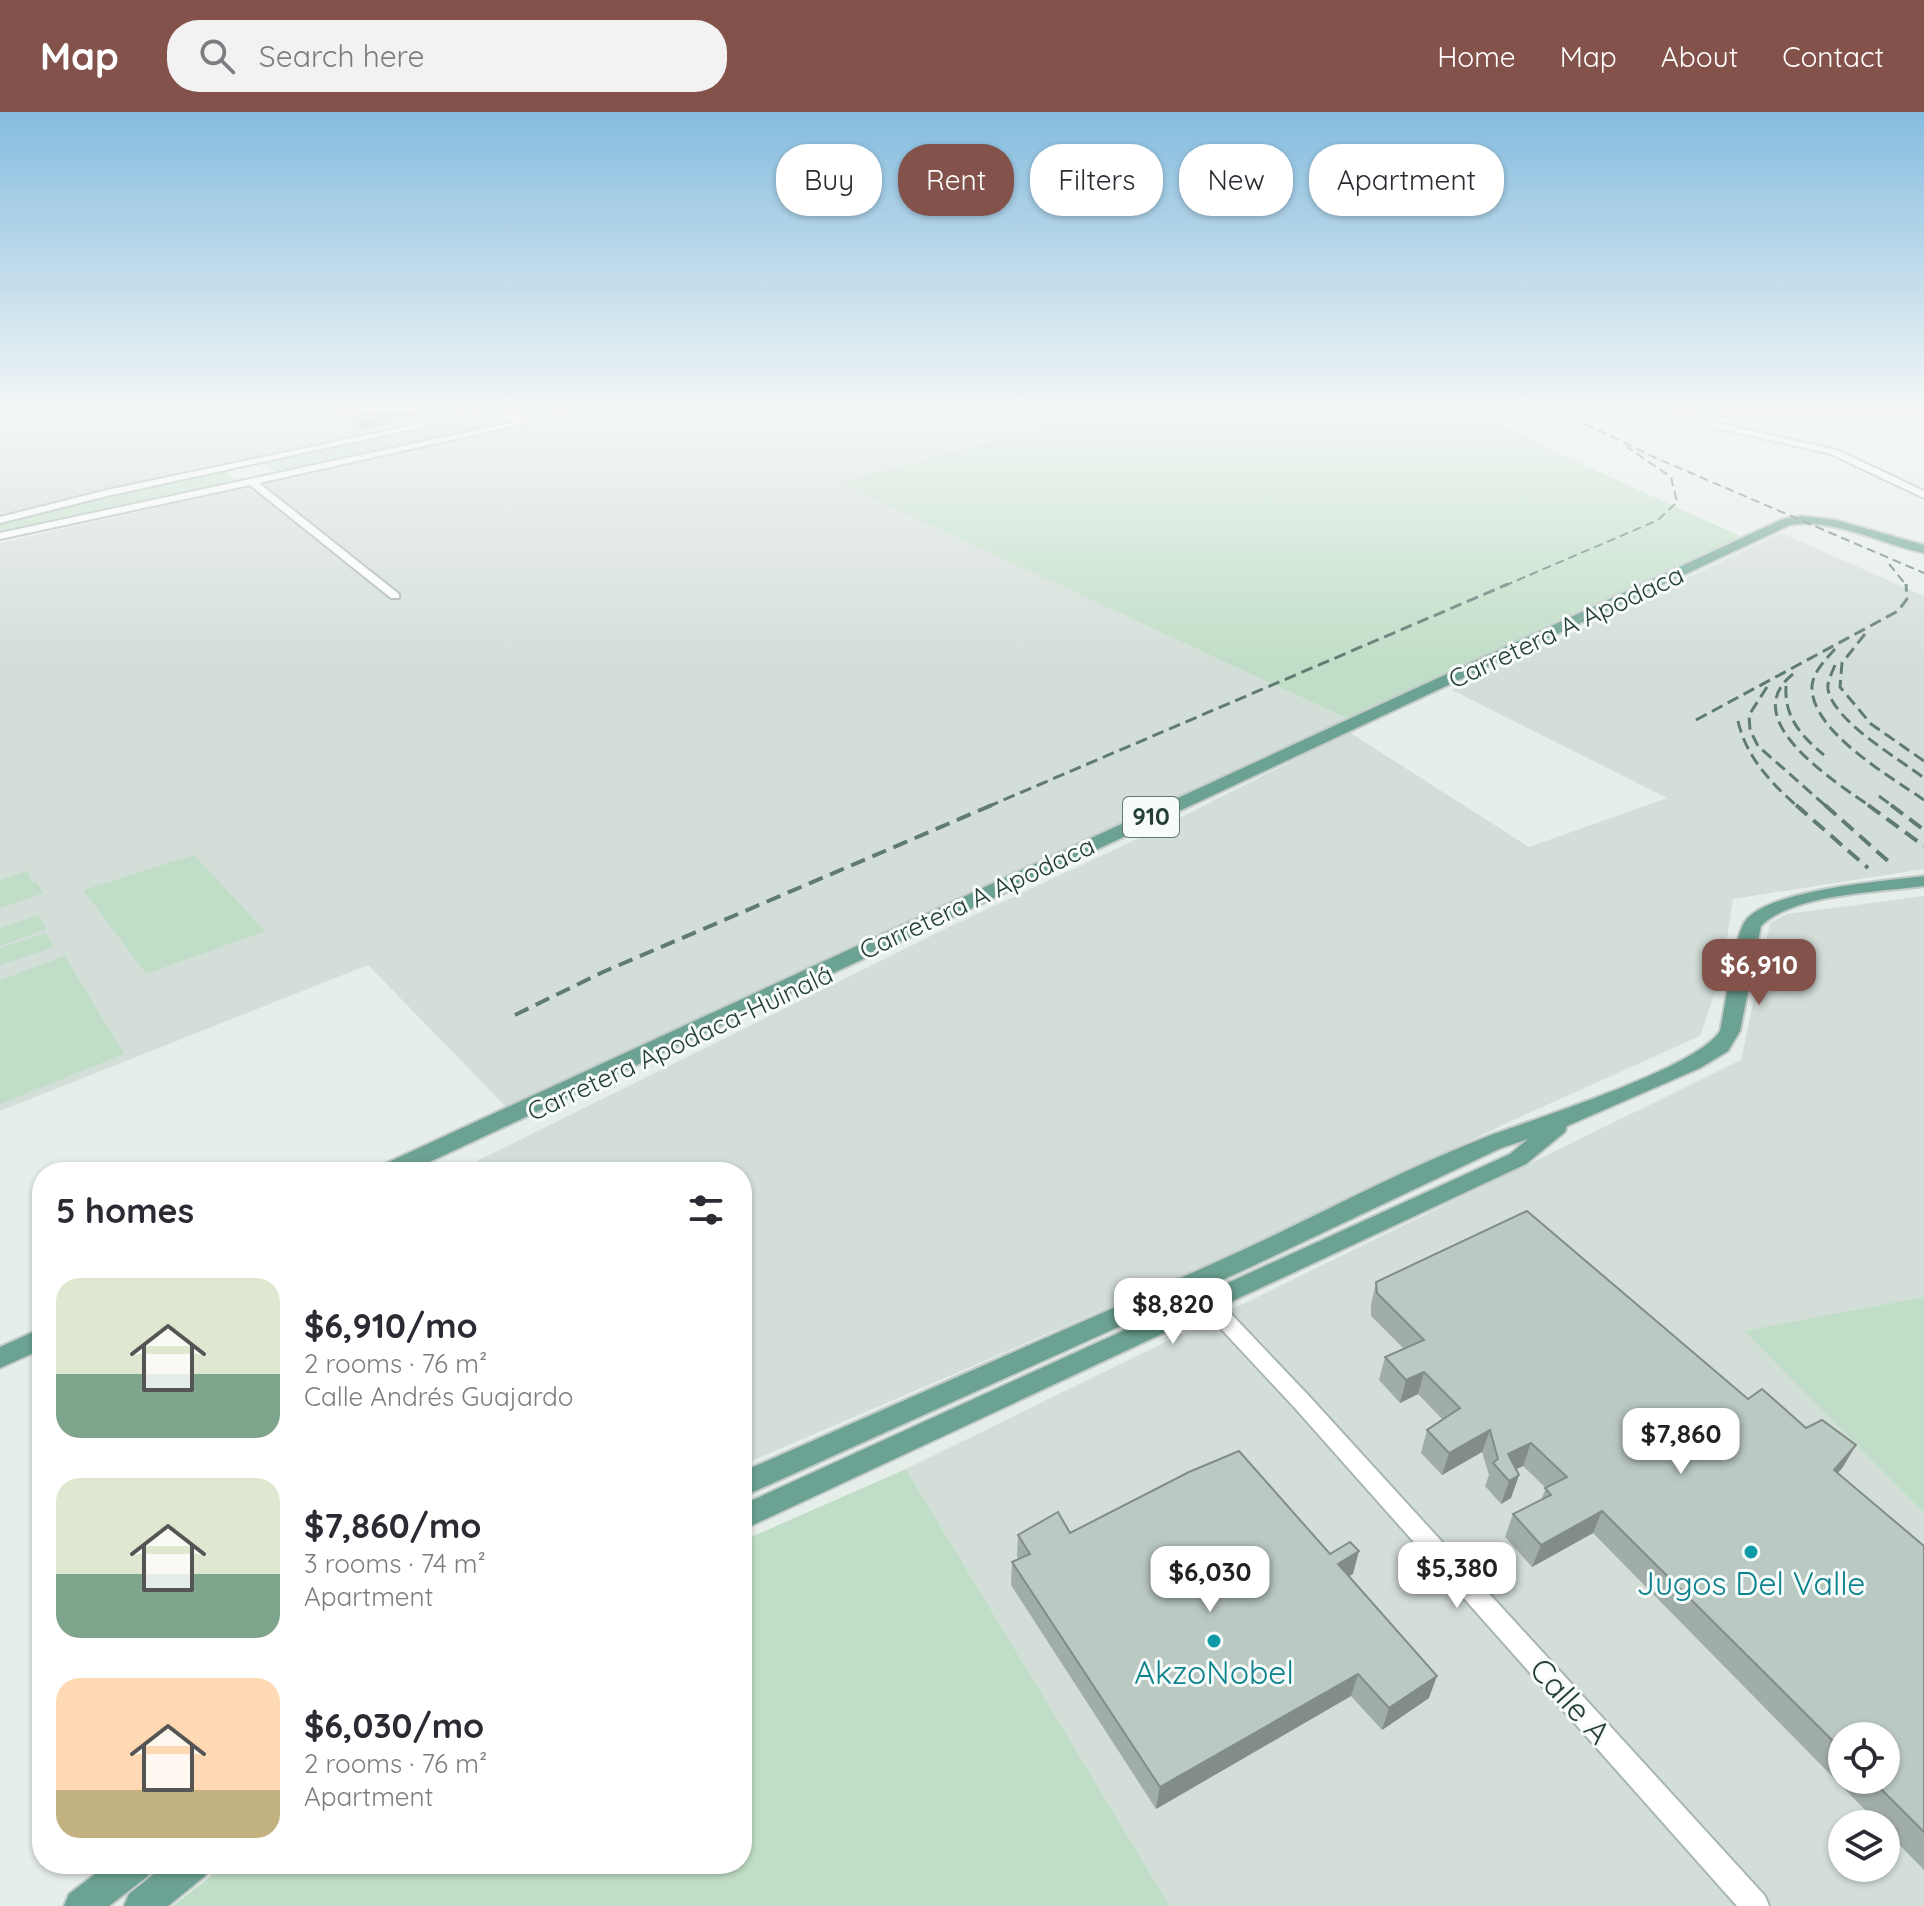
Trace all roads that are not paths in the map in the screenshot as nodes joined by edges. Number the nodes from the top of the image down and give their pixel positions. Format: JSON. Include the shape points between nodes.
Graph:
{"nodes":[{"id":1,"x":100,"y":496,"type":"edge"},
{"id":2,"x":193,"y":496,"type":"edge"},
{"id":3,"x":270,"y":496,"type":"edge"},
{"id":4,"x":0,"y":519,"type":"edge"},
{"id":5,"x":0,"y":538,"type":"edge"},
{"id":6,"x":1924,"y":550,"type":"edge"},
{"id":7,"x":395,"y":596,"type":"dead end"},
{"id":8,"x":1924,"y":881,"type":"edge"},
{"id":9,"x":1570,"y":1117,"type":"junction"},
{"id":10,"x":410,"y":1162,"type":"edge"},
{"id":11,"x":423,"y":1162,"type":"edge"},
{"id":12,"x":1191,"y":1284,"type":"junction"},
{"id":13,"x":1209,"y":1302,"type":"junction"},
{"id":14,"x":32,"y":1334,"type":"edge"},
{"id":15,"x":32,"y":1343,"type":"edge"},
{"id":16,"x":0,"y":1348,"type":"edge"},
{"id":17,"x":0,"y":1358,"type":"edge"},
{"id":18,"x":752,"y":1481,"type":"edge"},
{"id":19,"x":752,"y":1513,"type":"edge"},
{"id":20,"x":125,"y":1874,"type":"edge"},
{"id":21,"x":181,"y":1874,"type":"edge"},
{"id":22,"x":93,"y":1902,"type":"edge"},
{"id":23,"x":141,"y":1906,"type":"edge"},
{"id":24,"x":1755,"y":1906,"type":"edge"}],
"edges":[{"from":1,"to":4,"type":"street"},
{"from":2,"to":5,"type":"street"},
{"from":3,"to":7,"type":"street"},
{"from":6,"to":10,"type":"main road","name":"Carretera A Apodaca","number":"910","via":[[1822,521],[1787,522]]},
{"from":6,"to":11,"type":"main road","name":"Carretera Apodaca-Huinalá","number":"910","via":[[1821,525],[1791,525]]},
{"from":8,"to":9,"type":"main road","via":[[1819,898],[1760,914],[1752,925],[1733,1022],[1721,1046]]},
{"from":9,"to":12,"type":"main road","via":[[1493,1143]]},
{"from":9,"to":13,"type":"main road","via":[[1518,1159]]},
{"from":12,"to":13,"type":"street","name":"Calle A"},
{"from":12,"to":18,"type":"main road"},
{"from":13,"to":19,"type":"main road"},
{"from":13,"to":24,"type":"street","name":"Calle A"},
{"from":14,"to":16,"type":"main road"},
{"from":15,"to":17,"type":"main road"},
{"from":20,"to":22,"type":"main road"},
{"from":21,"to":23,"type":"main road"}]}
